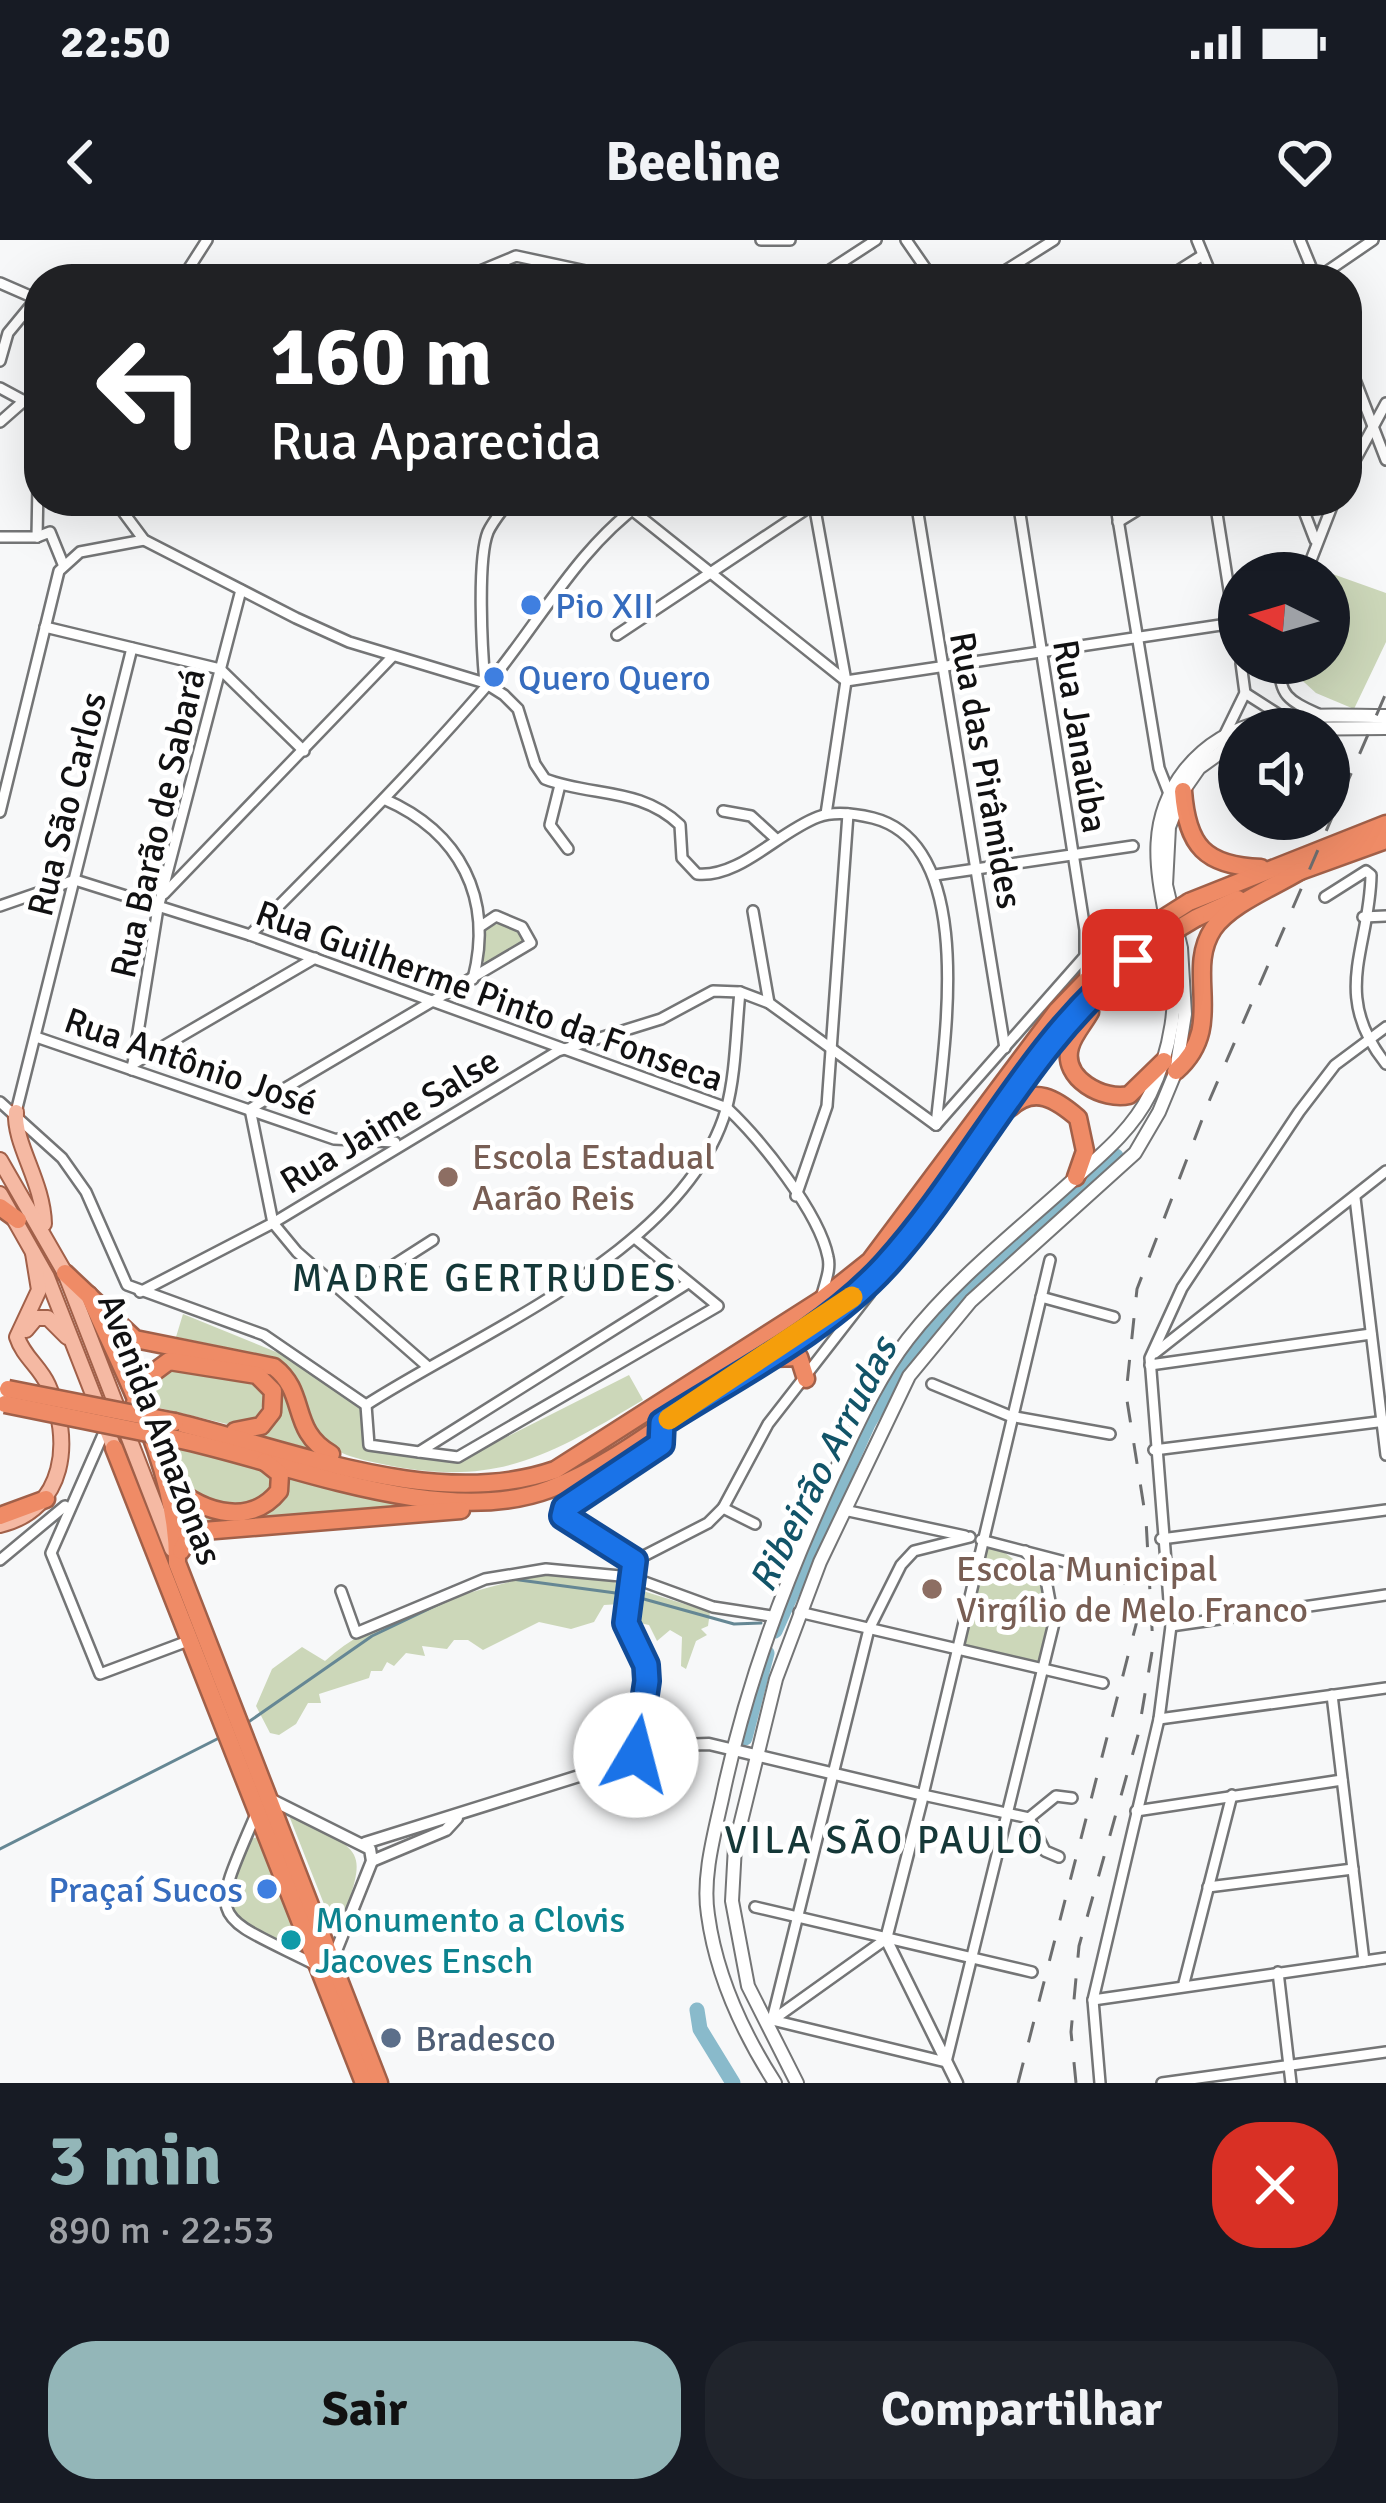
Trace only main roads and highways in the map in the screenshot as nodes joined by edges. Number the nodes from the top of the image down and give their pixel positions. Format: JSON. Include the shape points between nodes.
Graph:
{"nodes":[{"id":1,"x":1350,"y":716,"type":"edge"},
{"id":2,"x":1386,"y":716,"type":"edge"},
{"id":3,"x":1350,"y":726,"type":"edge"},
{"id":4,"x":1386,"y":728,"type":"edge"},
{"id":5,"x":1218,"y":746,"type":"edge"},
{"id":6,"x":1218,"y":750,"type":"edge"},
{"id":7,"x":1176,"y":793,"type":"junction"},
{"id":8,"x":1386,"y":824,"type":"edge"},
{"id":9,"x":1386,"y":840,"type":"edge"},
{"id":10,"x":1268,"y":868,"type":"junction"},
{"id":11,"x":1300,"y":871,"type":"junction"},
{"id":12,"x":1192,"y":910,"type":"junction"},
{"id":13,"x":1152,"y":935,"type":"junction"},
{"id":14,"x":1111,"y":977,"type":"junction"},
{"id":15,"x":1170,"y":1066,"type":"junction"},
{"id":16,"x":16,"y":1112,"type":"road end"},
{"id":17,"x":988,"y":1130,"type":"junction"},
{"id":18,"x":0,"y":1160,"type":"edge"},
{"id":19,"x":1076,"y":1177,"type":"junction"},
{"id":20,"x":0,"y":1178,"type":"edge"},
{"id":21,"x":0,"y":1194,"type":"edge"},
{"id":22,"x":28,"y":1203,"type":"junction"},
{"id":23,"x":0,"y":1207,"type":"edge"},
{"id":24,"x":18,"y":1220,"type":"junction"},
{"id":25,"x":44,"y":1230,"type":"junction"},
{"id":26,"x":34,"y":1253,"type":"junction"},
{"id":27,"x":65,"y":1273,"type":"junction"},
{"id":28,"x":89,"y":1295,"type":"junction"},
{"id":29,"x":919,"y":1345,"type":"junction"},
{"id":30,"x":78,"y":1351,"type":"junction"},
{"id":31,"x":23,"y":1353,"type":"junction"},
{"id":32,"x":758,"y":1361,"type":"junction"},
{"id":33,"x":806,"y":1379,"type":"road end"},
{"id":34,"x":3,"y":1396,"type":"edge"},
{"id":35,"x":135,"y":1402,"type":"junction"},
{"id":36,"x":180,"y":1428,"type":"junction"},
{"id":37,"x":114,"y":1448,"type":"joint"},
{"id":38,"x":254,"y":1455,"type":"junction"},
{"id":39,"x":365,"y":1468,"type":"junction"},
{"id":40,"x":166,"y":1480,"type":"junction"},
{"id":41,"x":519,"y":1498,"type":"junction"},
{"id":42,"x":46,"y":1499,"type":"joint"},
{"id":43,"x":0,"y":1521,"type":"edge"},
{"id":44,"x":177,"y":1563,"type":"junction"},
{"id":45,"x":229,"y":1713,"type":"junction"},
{"id":46,"x":324,"y":1965,"type":"junction"},
{"id":47,"x":733,"y":2004,"type":"junction"},
{"id":48,"x":768,"y":2023,"type":"junction"},
{"id":49,"x":762,"y":2060,"type":"junction"},
{"id":50,"x":364,"y":2083,"type":"edge"},
{"id":51,"x":379,"y":2083,"type":"edge"},
{"id":52,"x":775,"y":2083,"type":"edge"},
{"id":53,"x":797,"y":2083,"type":"edge"}],
"edges":[{"from":1,"to":2,"type":"main road"},
{"from":3,"to":4,"type":"main road"},
{"from":5,"to":7,"type":"main road","via":[[1186,769]]},
{"from":6,"to":7,"type":"main road"},
{"from":7,"to":10,"type":"highway","via":[[1201,853]]},
{"from":7,"to":15,"type":"main road","via":[[1164,859],[1185,982]]},
{"from":8,"to":10,"type":"highway"},
{"from":9,"to":11,"type":"highway"},
{"from":10,"to":12,"type":"highway"},
{"from":11,"to":12,"type":"highway"},
{"from":11,"to":15,"type":"highway","via":[[1212,931],[1203,1028],[1194,1056]]},
{"from":12,"to":13,"type":"highway","bridge":true},
{"from":13,"to":14,"type":"highway"},
{"from":13,"to":39,"type":"highway","via":[[1085,980],[870,1261],[821,1300],[555,1470],[517,1484],[469,1487],[397,1480]]},
{"from":14,"to":15,"type":"highway","via":[[1070,1046],[1075,1071],[1095,1092],[1117,1098]]},
{"from":14,"to":17,"type":"highway"},
{"from":15,"to":19,"type":"main road","via":[[1136,1117]]},
{"from":15,"to":29,"type":"main road","via":[[1135,1153]]},
{"from":16,"to":25,"type":"main road","via":[[40,1183]]},
{"from":17,"to":19,"type":"highway","via":[[1024,1096],[1051,1098],[1082,1124],[1085,1151]]},
{"from":17,"to":32,"type":"highway","via":[[868,1282]]},
{"from":18,"to":22,"type":"main road","name":"Avenida Amazonas"},
{"from":19,"to":29,"type":"main road"},
{"from":20,"to":22,"type":"main road"},
{"from":21,"to":24,"type":"main road","name":"Avenida Amazonas"},
{"from":22,"to":25,"type":"main road","name":"Avenida Amazonas"},
{"from":23,"to":24,"type":"highway"},
{"from":24,"to":26,"type":"main road","name":"Avenida Amazonas"},
{"from":25,"to":27,"type":"main road","name":"Avenida Amazonas"},
{"from":26,"to":30,"type":"main road","name":"Avenida Amazonas"},
{"from":26,"to":31,"type":"main road","via":[[39,1290],[18,1331]]},
{"from":27,"to":28,"type":"highway"},
{"from":27,"to":44,"type":"main road","name":"Avenida Amazonas"},
{"from":28,"to":35,"type":"highway"},
{"from":28,"to":39,"type":"highway","via":[[135,1339],[274,1367],[290,1382],[307,1436]]},
{"from":29,"to":47,"type":"main road","via":[[861,1416],[771,1616],[732,1749],[707,1913]]},
{"from":29,"to":48,"type":"main road","via":[[799,1612],[735,1846],[732,1901],[745,1973]]},
{"from":30,"to":31,"type":"main road","via":[[52,1320],[36,1318]]},
{"from":30,"to":37,"type":"main road","name":"Avenida Amazonas"},
{"from":31,"to":42,"type":"main road","via":[[46,1379],[60,1428],[62,1458]]},
{"from":32,"to":33,"type":"highway","via":[[799,1357]]},
{"from":32,"to":41,"type":"highway","via":[[617,1455]]},
{"from":34,"to":36,"type":"highway","bridge":true},
{"from":35,"to":36,"type":"highway","via":[[142,1381],[169,1361],[257,1375],[272,1391],[272,1412],[261,1426]]},
{"from":35,"to":40,"type":"highway"},
{"from":36,"to":38,"type":"highway"},
{"from":36,"to":39,"type":"highway"},
{"from":37,"to":45,"type":"highway","name":"Avenida Amazonas"},
{"from":38,"to":40,"type":"highway","via":[[281,1481],[272,1500],[252,1508],[198,1507]]},
{"from":38,"to":41,"type":"highway","via":[[395,1493]]},
{"from":40,"to":44,"type":"highway"},
{"from":41,"to":44,"type":"highway","via":[[466,1510],[191,1532]]},
{"from":42,"to":43,"type":"highway"},
{"from":44,"to":45,"type":"highway","name":"Avenida Amazonas"},
{"from":45,"to":46,"type":"highway","name":"Avenida Amazonas"},
{"from":46,"to":50,"type":"highway"},
{"from":46,"to":51,"type":"highway"},
{"from":47,"to":48,"type":"main road"},
{"from":47,"to":49,"type":"main road"},
{"from":48,"to":49,"type":"main road"},
{"from":48,"to":53,"type":"main road"},
{"from":49,"to":52,"type":"main road"}]}
